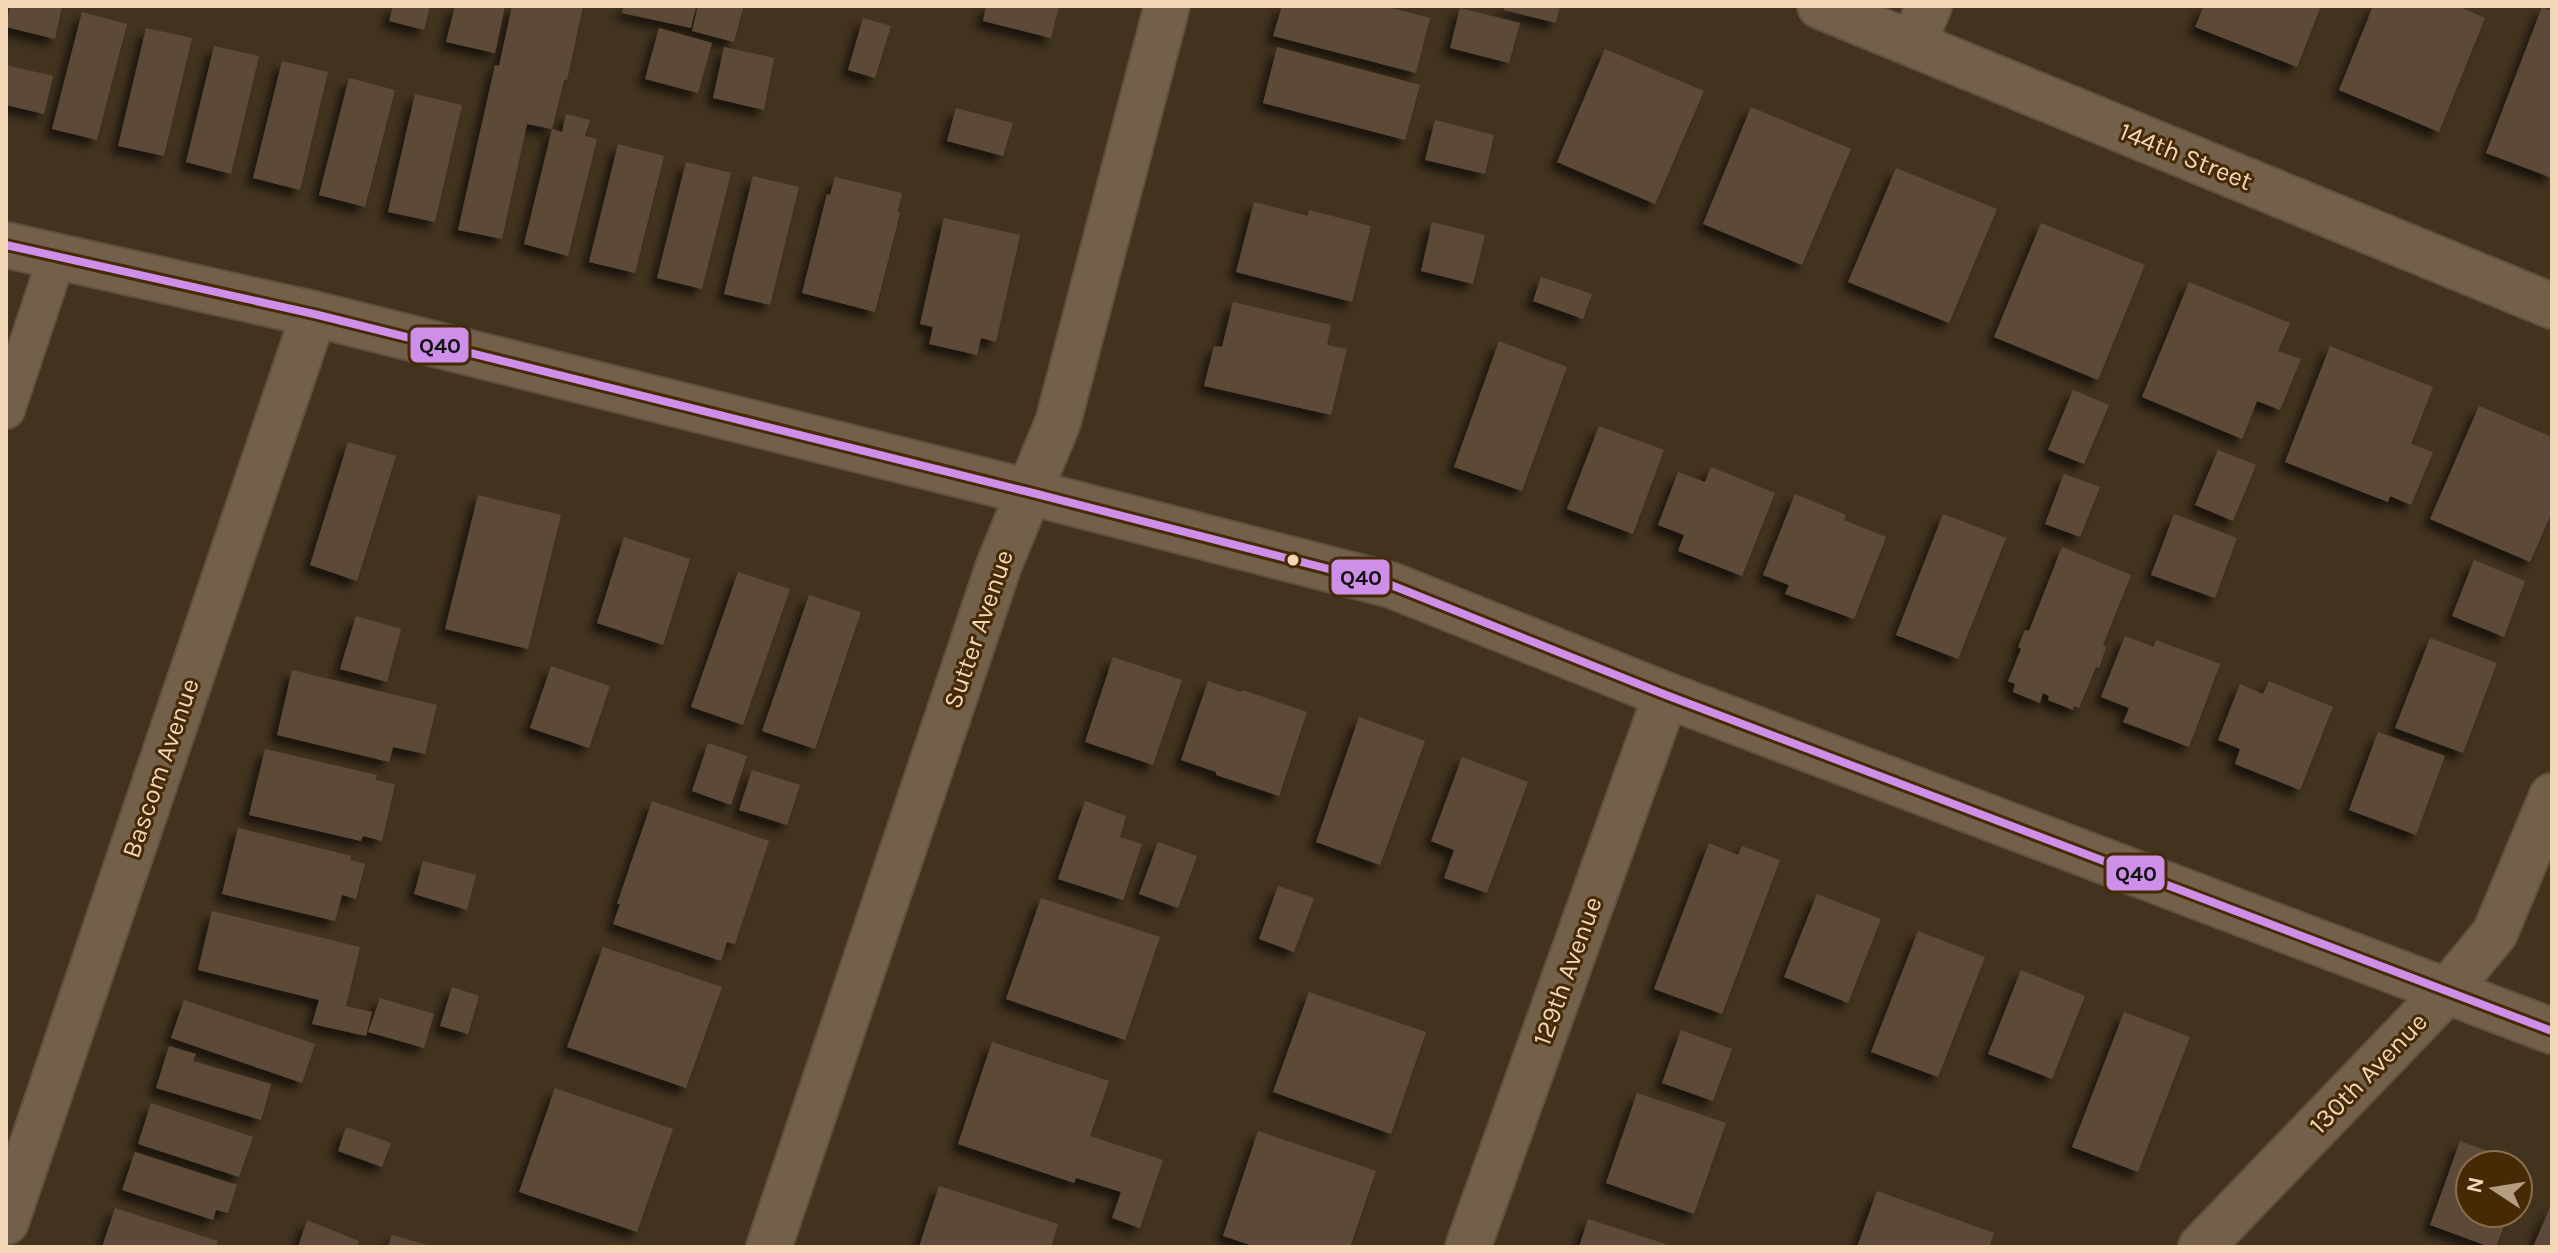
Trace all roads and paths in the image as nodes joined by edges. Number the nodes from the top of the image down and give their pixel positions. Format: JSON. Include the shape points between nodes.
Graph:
{"nodes":[{"id":1,"x":1167,"y":6,"type":"edge"},
{"id":2,"x":1820,"y":6,"type":"edge"},
{"id":3,"x":1921,"y":24,"type":"edge"},
{"id":4,"x":6,"y":245,"type":"edge"},
{"id":5,"x":57,"y":257,"type":"junction"},
{"id":6,"x":2552,"y":306,"type":"edge"},
{"id":7,"x":314,"y":314,"type":"junction"},
{"id":8,"x":6,"y":410,"type":"edge"},
{"id":9,"x":1029,"y":492,"type":"junction"},
{"id":10,"x":1666,"y":695,"type":"junction"},
{"id":11,"x":2552,"y":796,"type":"edge"},
{"id":12,"x":2448,"y":990,"type":"junction"},
{"id":13,"x":2552,"y":1031,"type":"edge"},
{"id":14,"x":6,"y":1222,"type":"edge"},
{"id":15,"x":769,"y":1247,"type":"edge"},
{"id":16,"x":1468,"y":1247,"type":"edge"},
{"id":17,"x":2201,"y":1247,"type":"edge"}],
"edges":[{"from":1,"to":9,"type":"street","name":"Sutter Avenue","via":[[1058,422]]},
{"from":2,"to":3,"type":"street","name":"144th Street"},
{"from":3,"to":6,"type":"street","name":"144th Street"},
{"from":4,"to":5,"type":"street"},
{"from":5,"to":7,"type":"street"},
{"from":5,"to":8,"type":"lane"},
{"from":7,"to":9,"type":"street"},
{"from":7,"to":14,"type":"street","name":"Bascom Avenue"},
{"from":9,"to":10,"type":"street","via":[[1391,585]]},
{"from":9,"to":15,"type":"street","name":"Sutter Avenue","via":[[999,565]]},
{"from":10,"to":12,"type":"street"},
{"from":10,"to":16,"type":"street","name":"129th Avenue"},
{"from":11,"to":12,"type":"street","name":"130th Avenue","via":[[2495,933]]},
{"from":12,"to":13,"type":"street"},
{"from":12,"to":17,"type":"street","name":"130th Avenue"}]}
